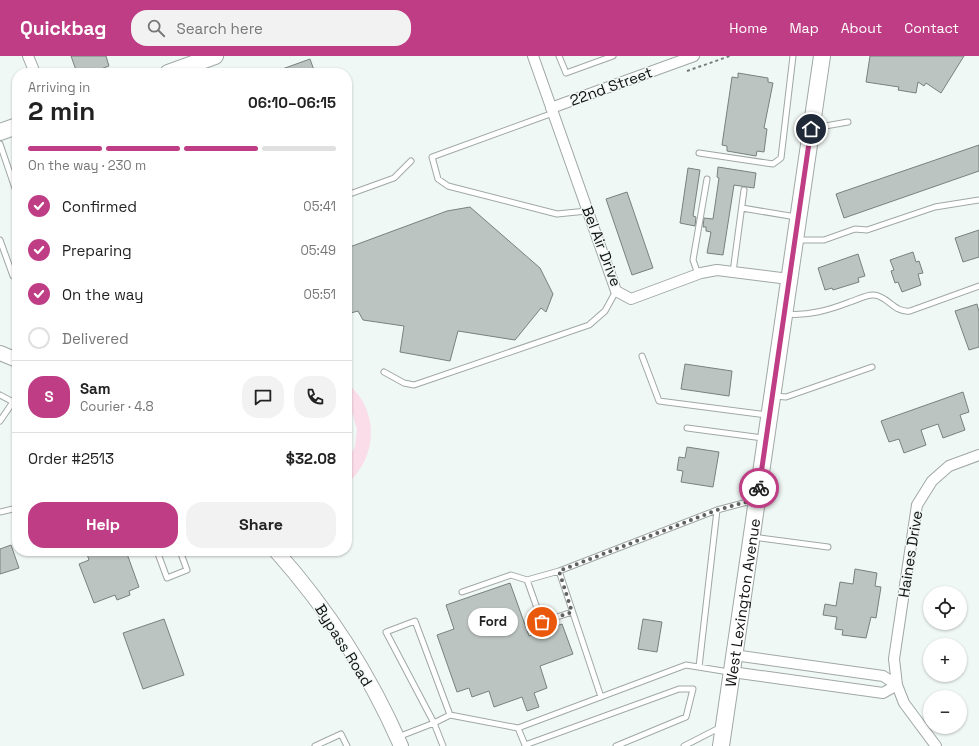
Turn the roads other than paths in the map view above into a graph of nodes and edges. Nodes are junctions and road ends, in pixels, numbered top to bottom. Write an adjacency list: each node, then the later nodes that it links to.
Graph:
1 (28, 56): 10 (street)
2 (216, 56): 9 (main road)
3 (533, 56): 12 (street, Bel Air Drive)
4 (559, 56): 5 (lane)
5 (612, 56)
6 (694, 56): 12 (street, 22nd Street)
7 (793, 56): 18 (lane)
8 (822, 56): 15 (main road, West Lexington Avenue)
9 (183, 62): 11 (main road)
10 (32, 68)
11 (175, 68)
12 (552, 110): 26 (street, Bel Air Drive); 26 (lane)
13 (848, 122): 15 (lane)
14 (12, 128): 16 (main road)
15 (811, 129): 27 (main road, West Lexington Avenue)
16 (0, 132)
17 (0, 144): 20 (lane)
18 (699, 153)
19 (411, 161): 23 (lane)
20 (12, 179)
21 (707, 179): 32 (lane)
22 (744, 190): 25 (lane)
23 (352, 193)
24 (979, 200): 29 (lane)
25 (742, 208): 27 (lane); 30 (lane)
26 (587, 210): 35 (street, Bel Air Drive)
27 (798, 217): 29 (main road, West Lexington Avenue)
28 (0, 240): 31 (lane)
29 (795, 240): 33 (main road, West Lexington Avenue)
30 (733, 272): 32 (street, Bel Air Drive); 33 (street, Bel Air Drive)
31 (12, 273)
32 (698, 274): 35 (street, Bel Air Drive)
33 (789, 279): 36 (main road, West Lexington Avenue)
34 (979, 286): 36 (lane)
35 (616, 291): 41 (lane)
36 (784, 314): 43 (main road, West Lexington Avenue)
37 (0, 353): 39 (main road)
38 (642, 356): 46 (lane)
39 (12, 358)
40 (872, 367): 43 (lane)
41 (384, 372)
42 (0, 395): 44 (lane)
43 (772, 396): 46 (main road, West Lexington Avenue)
44 (12, 401)
45 (12, 407): 47 (lane)
46 (769, 415): 49 (main road, West Lexington Avenue)
47 (0, 421)
48 (687, 428): 49 (lane)
49 (766, 439): 51 (main road, West Lexington Avenue)
50 (979, 455): 67 (street, Haines Drive)
51 (757, 499): 53 (lane); 55 (main road, West Lexington Avenue)
52 (12, 509): 54 (lane)
53 (717, 510): 60 (lane); 65 (lane)
54 (0, 512)
55 (751, 536): 56 (lane); 64 (main road, West Lexington Avenue)
56 (828, 547)
57 (159, 556): 58 (lane)
58 (182, 556)
59 (280, 556): 73 (main road, Bypass Road)
60 (559, 571): 61 (lane); 63 (lane)
61 (527, 580): 62 (lane); 63 (lane)
62 (462, 592)
63 (572, 612): 68 (lane)
64 (734, 655): 66 (main road, West Lexington Avenue); 67 (street)
65 (699, 667): 66 (lane); 68 (lane)
66 (732, 672): 67 (street); 71 (main road, West Lexington Avenue)
67 (897, 686): 81 (street, Haines Drive)
68 (601, 697): 72 (lane)
69 (450, 715): 70 (lane); 70 (lane); 72 (lane)
70 (434, 723): 73 (lane); 77 (lane)
71 (724, 726): 74 (lane); 80 (main road, West Lexington Avenue)
72 (518, 728): 78 (lane)
73 (399, 742)
74 (691, 744): 79 (lane)
75 (315, 746): 76 (lane)
76 (347, 746)
77 (443, 746)
78 (616, 746)
79 (684, 746)
80 (721, 746)
81 (936, 746)

